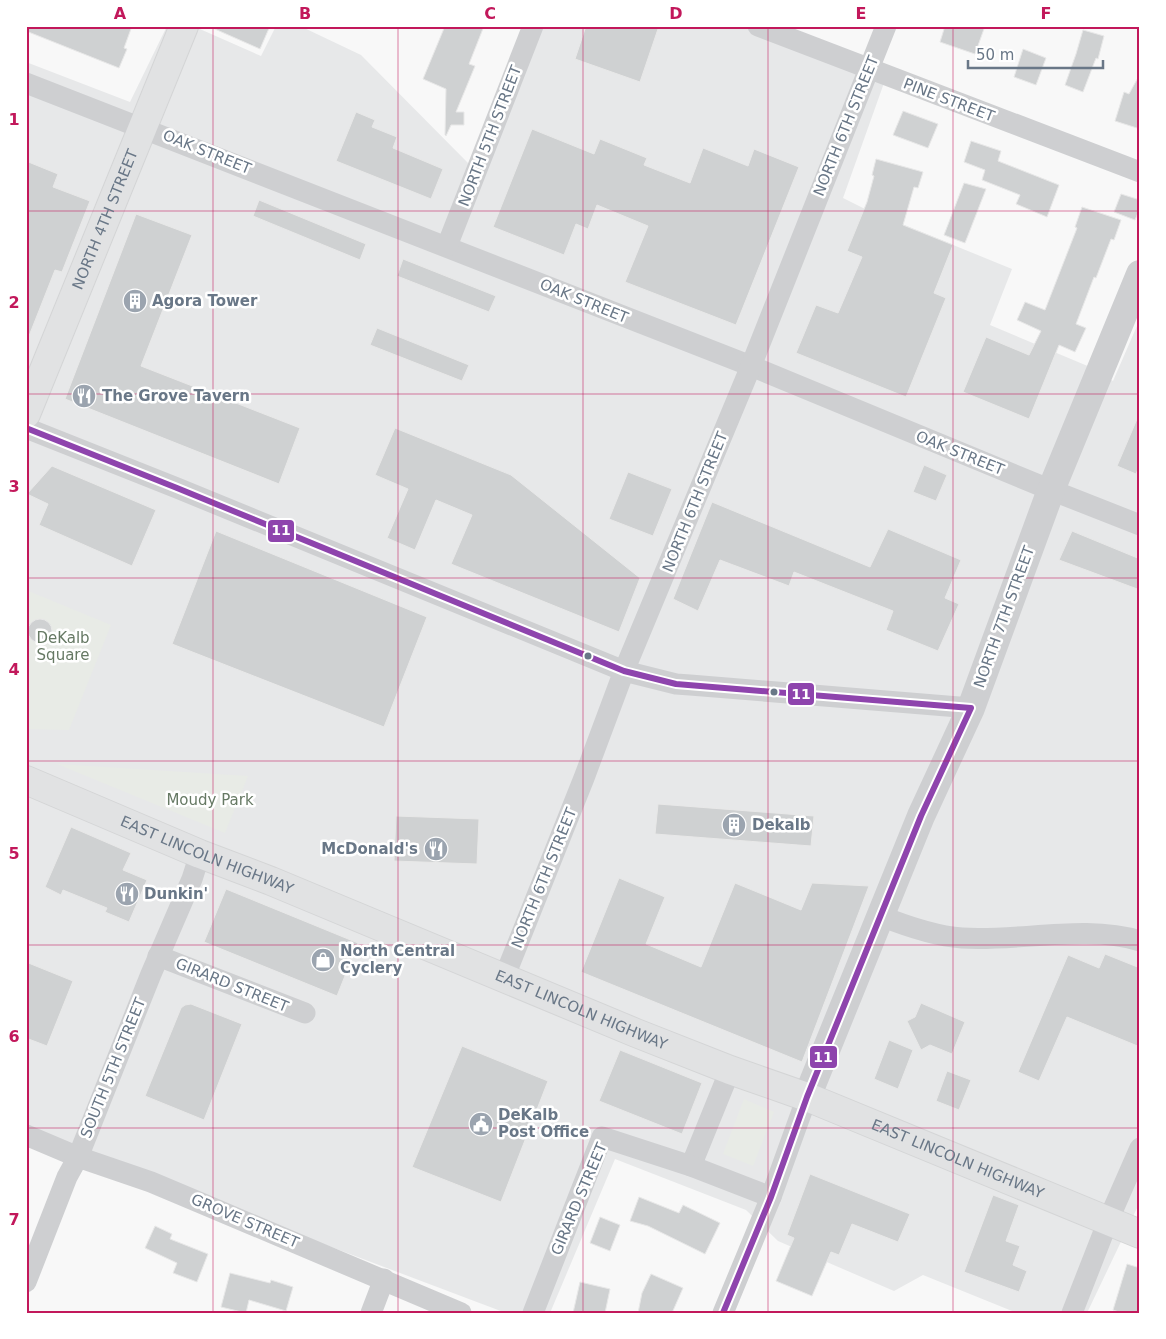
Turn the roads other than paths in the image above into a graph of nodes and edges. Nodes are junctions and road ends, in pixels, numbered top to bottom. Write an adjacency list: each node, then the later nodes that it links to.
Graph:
1 (184, 26): 7 (main road, NORTH 4TH STREET)
2 (533, 26): 9 (street, NORTH 5TH STREET)
3 (758, 26): 5 (street, PINE STREET)
4 (886, 26): 5 (street, NORTH 6TH STREET)
5 (868, 69): 8 (street, PINE STREET); 11 (street, NORTH 6TH STREET)
6 (26, 82): 7 (street, OAK STREET)
7 (143, 127): 9 (street, OAK STREET); 12 (main road, NORTH 4TH STREET)
8 (1140, 172)
9 (447, 246): 11 (street, OAK STREET)
10 (1140, 274): 14 (street, NORTH 7TH STREET)
11 (751, 366): 14 (street, OAK STREET); 16 (street, NORTH 6TH STREET)
12 (26, 414)
13 (26, 428): 16 (street)
14 (1050, 490): 15 (street, OAK STREET); 17 (street, NORTH 7TH STREET)
15 (1140, 525)
16 (624, 671): 17 (street); 23 (street, NORTH 6TH STREET)
17 (971, 708): 20 (street, NORTH 7TH STREET)
18 (26, 780): 19 (main road, EAST LINCOLN HIGHWAY)
19 (200, 854): 22 (street, SOUTH 5TH STREET); 23 (main road, EAST LINCOLN HIGHWAY)
20 (881, 916): 21 (street); 26 (street, NORTH 7TH STREET)
21 (1140, 941)
22 (158, 956): 24 (street, GIRARD STREET); 29 (street, SOUTH 5TH STREET)
23 (504, 978): 25 (main road, EAST LINCOLN HIGHWAY)
24 (305, 1014)
25 (730, 1070): 26 (main road, EAST LINCOLN HIGHWAY); 30 (street)
26 (807, 1097): 31 (street); 32 (main road, EAST LINCOLN HIGHWAY)
27 (26, 1135): 29 (street, GROVE STREET)
28 (1140, 1148): 32 (street)
29 (78, 1157): 34 (street, GROVE STREET); 35 (street, SOUTH 5TH STREET)
30 (691, 1166): 31 (street, GIRARD STREET); 38 (street, GIRARD STREET)
31 (771, 1197): 39 (street)
32 (1108, 1221): 33 (main road, EAST LINCOLN HIGHWAY); 40 (street)
33 (1140, 1234)
34 (384, 1280): 36 (street); 37 (street, GROVE STREET)
35 (26, 1282)
36 (371, 1313)
37 (461, 1313)
38 (533, 1313)
39 (723, 1313)
40 (1072, 1313)

